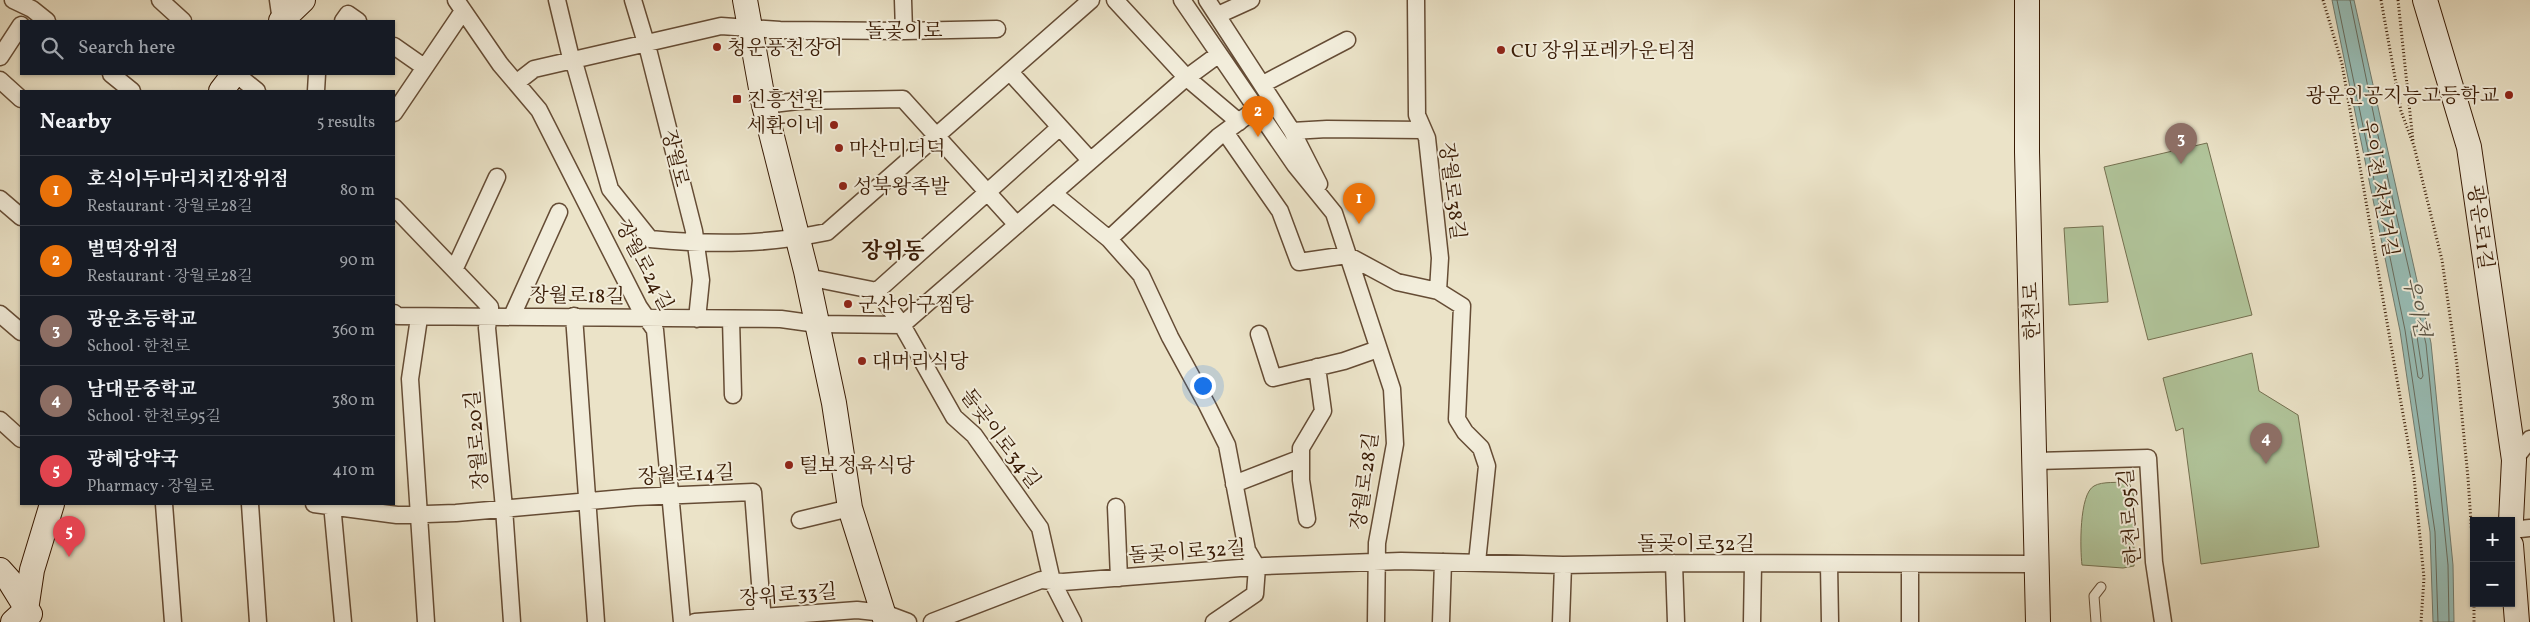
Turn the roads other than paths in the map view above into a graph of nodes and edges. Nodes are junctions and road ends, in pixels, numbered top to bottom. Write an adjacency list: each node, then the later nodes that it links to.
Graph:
1 (13, 0): 18 (street)
2 (160, 0): 21 (street)
3 (278, 0): 22 (street)
4 (303, 0): 23 (main road)
5 (557, 0): 35 (street)
6 (633, 0): 31 (street, 장월로)
7 (744, 0): 27 (main road)
8 (903, 0): 29 (street)
9 (1092, 0): 37 (street)
10 (1115, 0): 42 (street)
11 (1182, 0): 33 (street, 장월로28길)
12 (1207, 0): 19 (street)
13 (1251, 0): 19 (street)
14 (1416, 0): 56 (street, 장월로38길)
15 (2027, 0): 101 (main road, 한천로)
16 (2425, 0): 100 (main road, 광운로1길)
17 (459, 5): 36 (street); 44 (street, 장월로24길)
18 (31, 10): 20 (street)
19 (1218, 16): 45 (street)
20 (45, 20)
21 (183, 20)
22 (281, 20)
23 (282, 20)
24 (344, 20): 25 (street)
25 (357, 20)
26 (20, 27): 34 (street)
27 (751, 28): 29 (street, 돌곶이로); 31 (street, 돌곶이로); 51 (main road)
28 (997, 29): 29 (street, 돌곶이로)
29 (904, 31)
30 (1347, 40): 45 (street)
31 (646, 44): 35 (street, 돌곶이로); 74 (street, 장월로)
32 (395, 47): 36 (street)
33 (1219, 54): 42 (street); 52 (street, 장월로28길)
34 (0, 57)
35 (573, 61): 44 (street, 돌곶이로); 62 (street)
36 (424, 67): 53 (street)
37 (1010, 72): 55 (street); 59 (street)
38 (112, 75): 46 (street)
39 (234, 75): 47 (main road)
40 (236, 75): 48 (street)
41 (317, 75): 49 (street)
42 (1187, 78): 54 (street); 60 (street)
43 (0, 80): 50 (street)
44 (516, 83): 65 (street, 장월로24길)
45 (1263, 84): 58 (street)
46 (131, 90)
47 (222, 90)
48 (256, 90)
49 (316, 90)
50 (20, 98)
51 (764, 105): 59 (street); 72 (main road)
52 (1256, 109): 54 (street); 69 (street, 장월로28길)
53 (395, 111)
54 (1239, 122): 57 (street)
55 (1060, 127): 60 (street); 64 (street)
56 (1422, 130): 58 (street); 79 (street, 장월로38길)
57 (1225, 132): 73 (street); 75 (street)
58 (1292, 132): 69 (street)
59 (936, 137): 64 (street); 72 (street)
60 (1090, 160): 63 (street)
61 (497, 177): 76 (street)
62 (610, 189): 65 (street); 74 (street)
63 (1053, 193): 71 (street); 73 (street)
64 (988, 194): 71 (street); 78 (street)
65 (585, 198): 86 (street, 장월로24길)
66 (0, 199): 70 (street)
67 (395, 208): 76 (street)
68 (559, 212): 83 (street, 장월로18길)
69 (1334, 213): 75 (street, 장월로28길)
70 (20, 217)
71 (1017, 225): 90 (street)
72 (797, 238): 74 (street); 77 (main road)
73 (1108, 239): 102 (street)
74 (695, 243): 87 (street, 장월로)
75 (1347, 255): 79 (street); 93 (street, 장월로28길)
76 (455, 268): 82 (street)
77 (807, 277): 78 (street); 89 (main road)
78 (876, 291): 90 (street, 돌곶이로34길)
79 (1438, 291): 119 (street)
80 (0, 314): 91 (street)
81 (395, 314): 85 (street, 장월로18길)
82 (490, 315): 83 (street, 장월로18길); 85 (street, 장월로18길); 110 (street, 장월로20길)
83 (512, 316): 84 (street, 장월로18길)
84 (574, 316): 86 (street, 장월로18길); 104 (street)
85 (419, 318): 112 (street)
86 (647, 318): 87 (street, 장월로18길); 103 (street, 장월로24길)
87 (697, 319): 88 (street, 장월로18길)
88 (731, 319): 89 (street, 장월로18길); 95 (street)
89 (817, 324): 90 (street); 111 (main road)
90 (902, 325): 131 (street, 돌곶이로34길)
91 (20, 331)
92 (1258, 334): 94 (street)
93 (1378, 349): 94 (street); 121 (street, 장월로28길)
94 (1317, 367): 99 (street)
95 (733, 395)
96 (0, 420): 97 (street)
97 (20, 438)
98 (2530, 439): 100 (street)
99 (1301, 458): 102 (street); 114 (street)
100 (2522, 459): 113 (main road, 광운로1길)
101 (2036, 461): 126 (main road, 한천로); 158 (street, 한천로95길)
102 (1234, 484): 128 (street)
103 (669, 496): 104 (street, 장월로14길); 136 (street, 장월로14길); 143 (street, 장월로24길)
104 (586, 502): 110 (street, 장월로14길); 142 (street)
105 (52, 505): 135 (main road)
106 (164, 505): 137 (street)
107 (250, 505): 138 (street)
108 (332, 505): 112 (street, 장월로14길); 139 (street)
109 (1116, 507): 130 (street, 돌곶이로32길)
110 (504, 508): 112 (street, 장월로14길); 141 (street, 장월로20길)
111 (850, 508): 115 (street); 134 (main road)
112 (419, 514): 140 (street)
113 (2512, 517)
114 (1307, 519)
115 (800, 520)
116 (2530, 528): 117 (street)
117 (2515, 530)
118 (1443, 562): 119 (street, 돌곶이로32길); 121 (street, 돌곶이로32길); 150 (street)
119 (1477, 562): 127 (street, 돌곶이로32길)
120 (2512, 562): 159 (main road)
121 (1377, 563): 128 (street, 돌곶이로32길); 149 (street, 장월로28길)
122 (1674, 563): 123 (street, 돌곶이로32길); 127 (street, 돌곶이로32길); 152 (street)
123 (1753, 564): 124 (street, 돌곶이로32길); 153 (street)
124 (1829, 564): 125 (street, 돌곶이로32길); 154 (street)
125 (1910, 564): 126 (street, 돌곶이로32길); 155 (street)
126 (2037, 564): 156 (main road, 한천로)
127 (1563, 565): 151 (street)
128 (1257, 567): 130 (street, 돌곶이로32길); 148 (street, 돌곶이로32길)
129 (0, 570): 135 (main road)
130 (1119, 578): 131 (street, 돌곶이로32길)
131 (1052, 581): 133 (street, 돌곶이로32길); 147 (street, 돌곶이로34길)
132 (2101, 587): 157 (lane)
133 (967, 616): 146 (street, 돌곶이로32길)
134 (885, 617): 136 (street, 장위로33길); 145 (street)
135 (25, 618)
136 (763, 620): 144 (street, 장위로33길)
137 (173, 622)
138 (258, 622)
139 (343, 622)
140 (426, 622)
141 (512, 622)
142 (596, 622)
143 (682, 622)
144 (695, 622)
145 (908, 622)
146 (932, 622)
147 (1073, 622)
148 (1214, 622)
149 (1376, 622)
150 (1442, 622)
151 (1561, 622)
152 (1676, 622)
153 (1752, 622)
154 (1830, 622)
155 (1910, 622)
156 (2038, 622)
157 (2096, 622)
158 (2163, 622)
159 (2517, 622)

